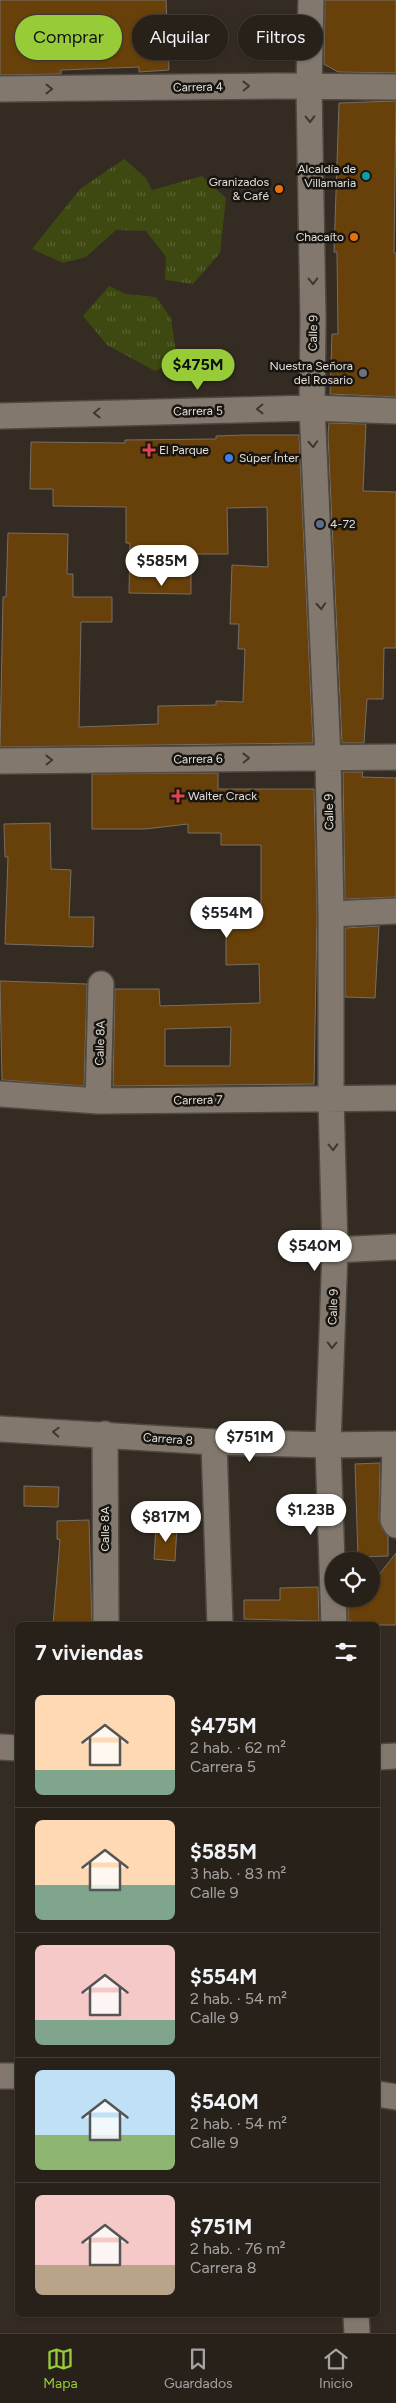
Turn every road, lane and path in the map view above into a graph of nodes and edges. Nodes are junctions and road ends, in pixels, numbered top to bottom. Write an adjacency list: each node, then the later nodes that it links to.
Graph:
1 (311, 0): 2 (street, Calle 9)
2 (309, 86): 3 (street, Carrera 4); 4 (street, Carrera 4, one-way to 2); 5 (street, Calle 9, one-way to 5)
3 (396, 87)
4 (0, 89)
5 (312, 408): 6 (street, Carrera 5); 7 (street, Carrera 5, one-way to 7); 8 (street, Calle 9, one-way to 8)
6 (396, 411)
7 (0, 416)
8 (328, 757): 9 (street, Carrera 6); 10 (street, Carrera 6, one-way to 8); 12 (street, Calle 9)
9 (396, 757)
10 (0, 761)
11 (396, 910): 12 (street)
12 (331, 914): 15 (street, Calle 9)
13 (101, 984): 17 (street, Calle 8A)
14 (0, 1094): 17 (street, Carrera 7)
15 (331, 1098): 16 (street, Carrera 7); 17 (street, Carrera 7); 19 (street, Calle 9, one-way to 19)
16 (396, 1098)
17 (98, 1101)
18 (396, 1247): 19 (street)
19 (335, 1250): 24 (street, Calle 9, one-way to 24)
20 (0, 1429): 21 (street, Carrera 8, one-way to 20)
21 (105, 1434): 22 (street, Carrera 8); 26 (street, Calle 8A)
22 (214, 1442): 24 (street, Carrera 8); 27 (street)
23 (396, 1444): 24 (street, Carrera 8); 25 (street)
24 (328, 1445): 28 (street, Calle 9)
25 (396, 1525)
26 (106, 1622)
27 (220, 1622)
28 (334, 1622)
29 (0, 1747): 30 (street)
30 (15, 1748)
31 (396, 1756): 32 (street)
32 (380, 1757)
33 (0, 2076): 34 (street)
34 (15, 2076)
35 (380, 2094): 36 (street)
36 (396, 2096)
37 (356, 2317): 38 (street)
38 (356, 2333)

